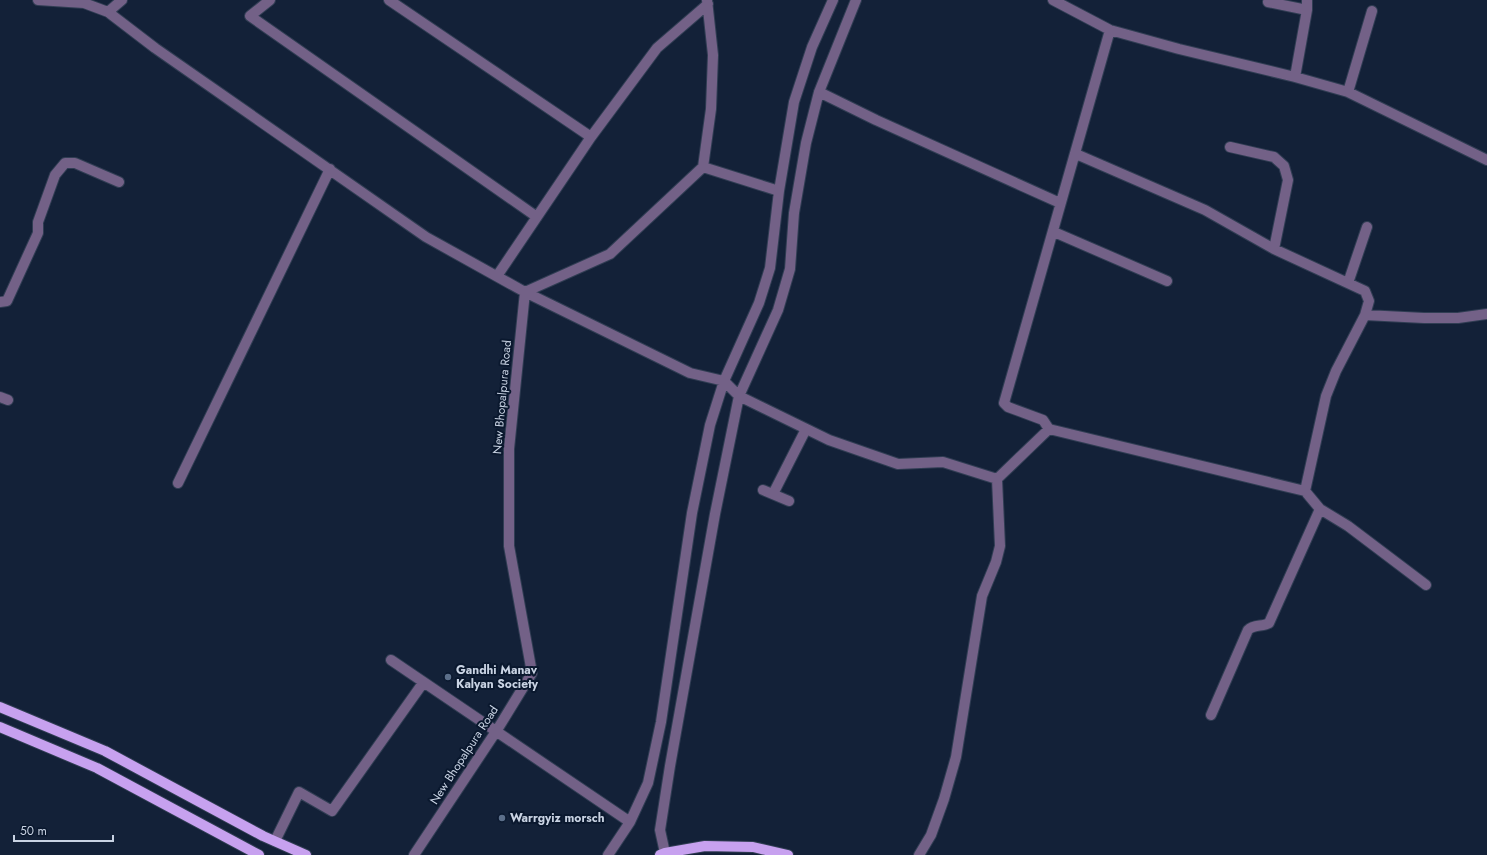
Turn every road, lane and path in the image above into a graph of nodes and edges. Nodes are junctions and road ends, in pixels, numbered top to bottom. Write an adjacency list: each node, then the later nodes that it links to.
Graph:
1 (38, 0): 13 (street)
2 (122, 0): 13 (street)
3 (270, 0): 27 (street)
4 (388, 0): 18 (street)
5 (833, 0): 25 (street)
6 (856, 0): 16 (street)
7 (1053, 0): 14 (street)
8 (1307, 0): 11 (street)
9 (707, 2): 18 (street); 22 (street)
10 (1268, 2): 11 (street)
11 (1307, 10): 15 (street)
12 (1372, 11): 17 (street)
13 (108, 12): 23 (street)
14 (1110, 30): 15 (street); 20 (street)
15 (1295, 77): 17 (street)
16 (819, 92): 26 (street); 39 (street)
17 (1348, 92): 21 (street)
18 (592, 137): 27 (street)
19 (1230, 147): 30 (street)
20 (1076, 154): 26 (street); 30 (street)
21 (1487, 160)
22 (703, 167): 25 (street); 34 (street)
23 (330, 170): 31 (street); 43 (street)
24 (119, 182): 35 (street)
25 (779, 191): 38 (street)
26 (1060, 203): 29 (street)
27 (537, 217): 31 (street)
28 (1367, 227): 33 (street)
29 (1054, 232): 32 (street); 41 (street)
30 (1274, 249): 33 (street)
31 (497, 276): 34 (street)
32 (1167, 281)
33 (1348, 283): 37 (street)
34 (525, 292): 38 (street); 55 (street, New Bhopalpura Road)
35 (0, 302)
36 (1487, 314): 37 (street)
37 (1365, 315): 45 (street)
38 (724, 381): 39 (street); 56 (street)
39 (739, 396): 40 (street); 58 (street)
40 (806, 429): 42 (street); 46 (street)
41 (1049, 429): 42 (street); 45 (street)
42 (997, 479): 64 (street)
43 (178, 483)
44 (763, 490): 46 (street)
45 (1305, 491): 48 (street)
46 (773, 494): 47 (street)
47 (789, 501)
48 (1320, 509): 49 (street); 53 (street)
49 (1426, 585)
50 (391, 660): 51 (street)
51 (423, 682): 55 (street); 57 (street)
52 (0, 707): 57 (main road)
53 (1211, 715)
54 (0, 727): 59 (main road)
55 (497, 730): 56 (street); 61 (street, New Bhopalpura Road)
56 (630, 822): 62 (street)
57 (275, 841): 60 (main road)
58 (663, 854): 63 (main road)
59 (259, 855)
60 (306, 855)
61 (414, 855)
62 (608, 855)
63 (788, 855)
64 (919, 855)

